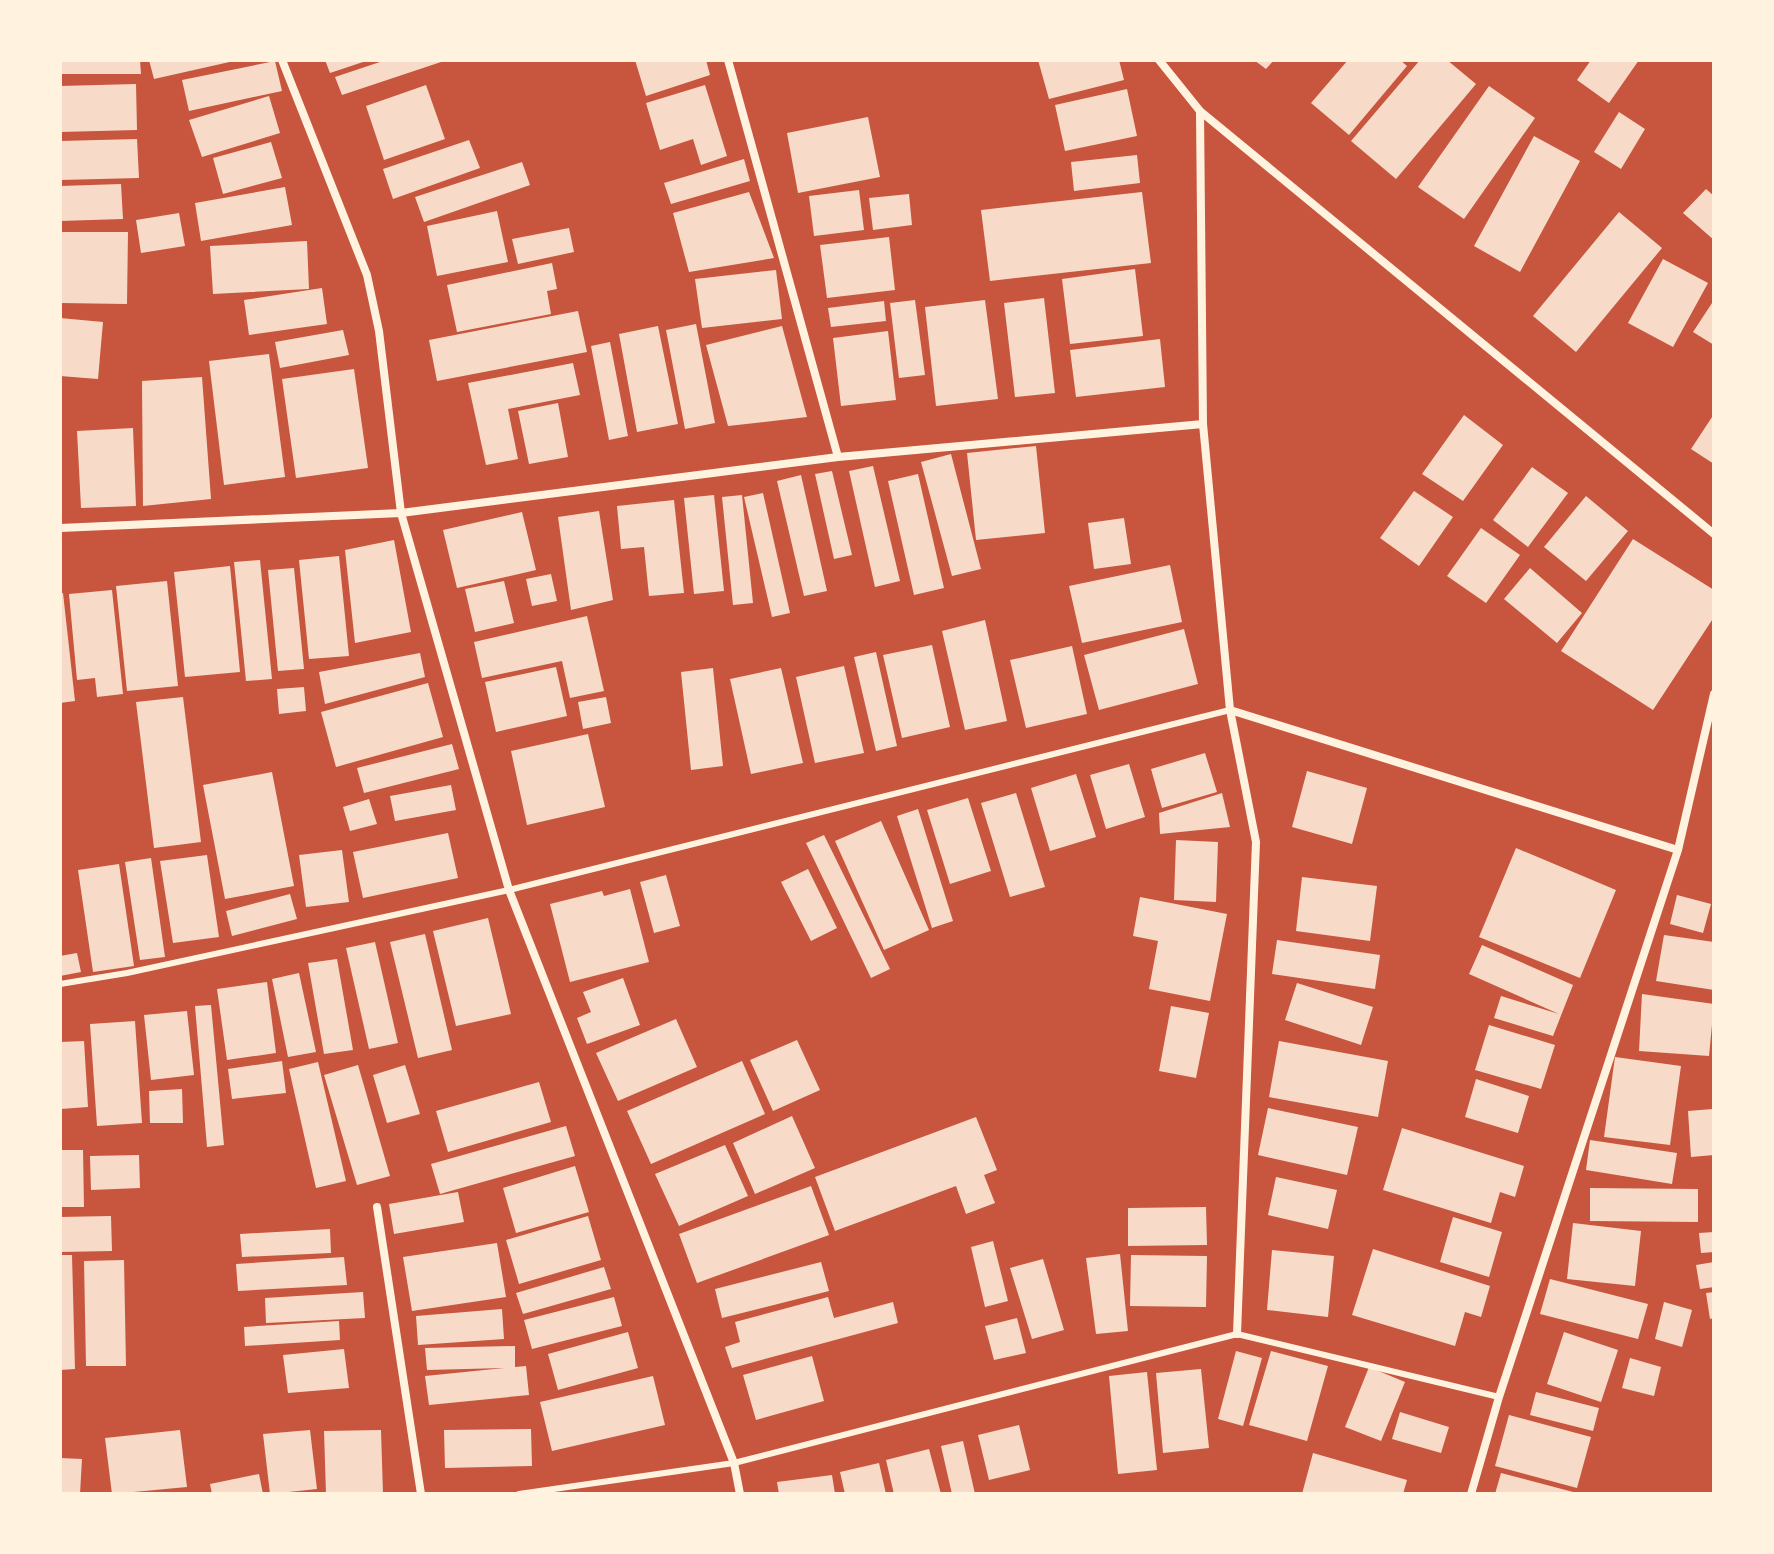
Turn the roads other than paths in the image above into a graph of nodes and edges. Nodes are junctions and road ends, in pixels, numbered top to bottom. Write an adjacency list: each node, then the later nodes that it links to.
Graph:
1 (282, 60): 7 (street)
2 (728, 60): 6 (street)
3 (1159, 60): 4 (street)
4 (1200, 111): 5 (street); 9 (street)
5 (1203, 424): 6 (street); 11 (street)
6 (838, 457): 7 (street)
7 (401, 513): 8 (street); 13 (street)
8 (60, 528)
9 (1714, 534)
10 (1714, 694): 12 (street)
11 (1230, 710): 12 (street); 13 (lane); 16 (street)
12 (1678, 850): 17 (street)
13 (509, 890): 14 (lane); 18 (street)
14 (60, 984)
15 (377, 1207): 19 (street)
16 (1237, 1334): 17 (lane); 18 (lane)
17 (1499, 1397): 22 (street)
18 (734, 1463): 20 (lane); 21 (street)
19 (421, 1494)
20 (519, 1494)
21 (740, 1494)
22 (1471, 1494)

